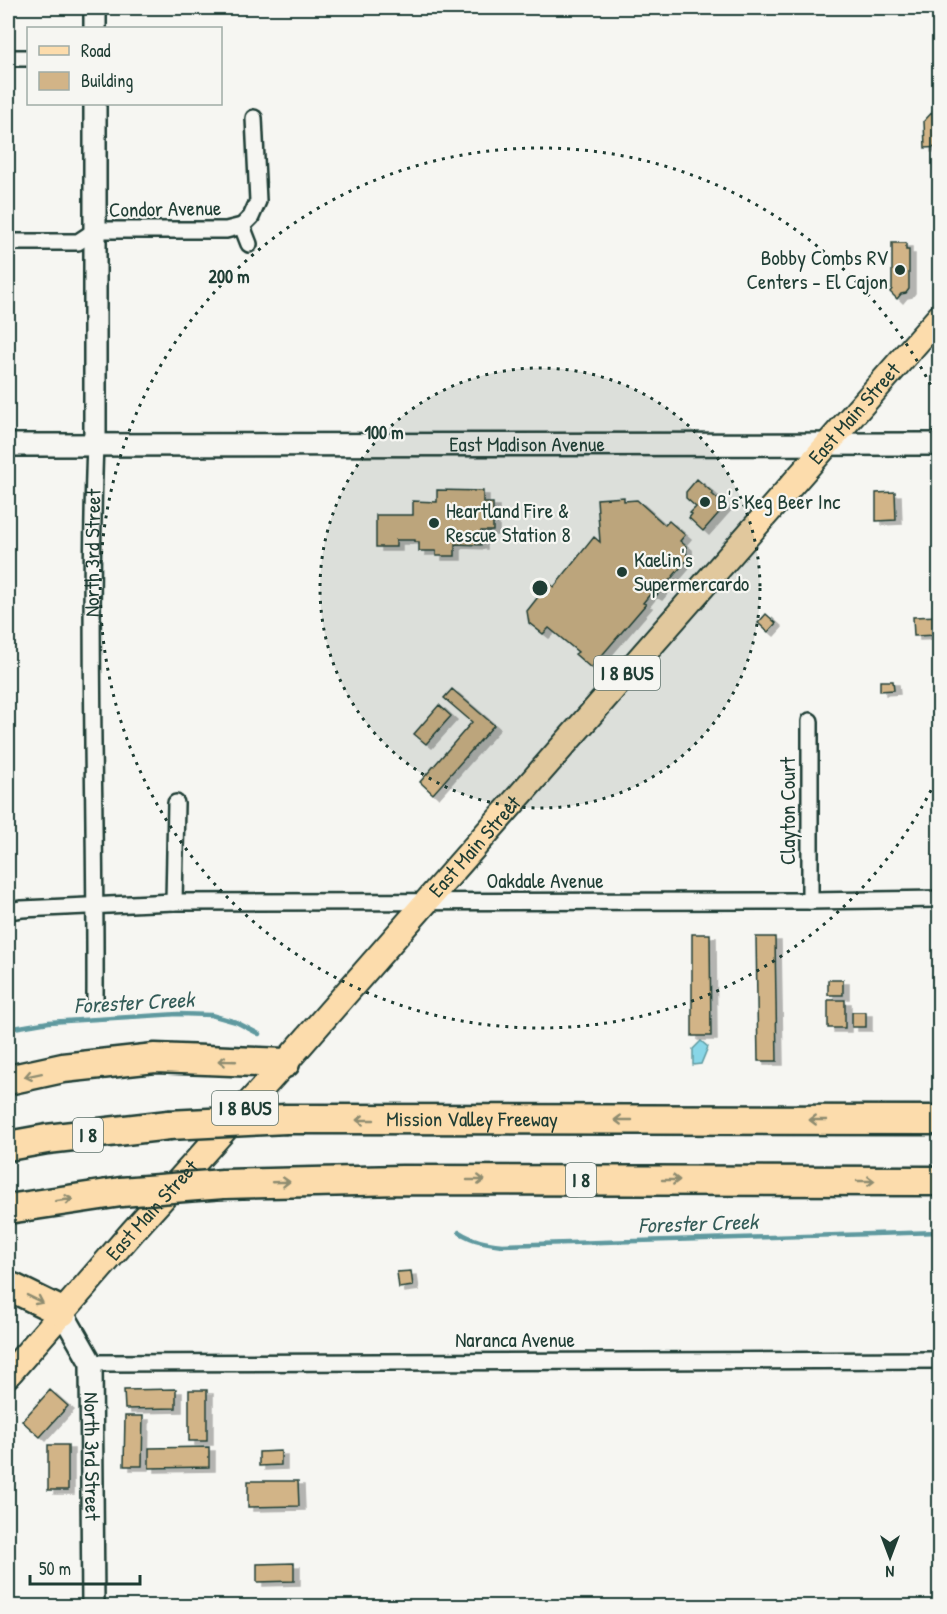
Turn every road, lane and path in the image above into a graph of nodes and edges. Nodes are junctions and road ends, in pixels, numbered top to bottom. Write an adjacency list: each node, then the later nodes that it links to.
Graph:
1 (96, 8): 2 (street)
2 (96, 27)
3 (8, 58): 4 (street)
4 (27, 58)
5 (96, 105): 8 (street, North 3rd Street)
6 (254, 118): 7 (street)
7 (246, 222): 8 (street, Condor Avenue); 10 (street)
8 (96, 230): 9 (street, Condor Avenue); 12 (street, North 3rd Street)
9 (8, 242)
10 (249, 244)
11 (939, 316): 13 (main road, East Main Street / I 8 BUS)
12 (95, 444): 13 (street, East Madison Avenue); 15 (street, East Madison Avenue); 22 (street, North 3rd Street)
13 (828, 444): 14 (street, East Madison Avenue); 21 (main road, East Main Street / I 8 BUS)
14 (939, 444)
15 (8, 445)
16 (810, 721): 19 (street, Clayton Court)
17 (176, 803): 20 (street)
18 (939, 898): 19 (street, Oakdale Avenue)
19 (810, 901): 21 (street, Oakdale Avenue)
20 (174, 902): 21 (street, Oakdale Avenue); 22 (street, Oakdale Avenue)
21 (426, 902): 25 (main road, East Main Street / I 8 BUS)
22 (96, 907): 23 (street, Oakdale Avenue); 24 (street, North 3rd Street)
23 (8, 911)
24 (95, 1001)
25 (285, 1063): 26 (highway, one-way to 26); 32 (main road, East Main Street / I 8 BUS)
26 (8, 1080)
27 (939, 1120): 28 (highway, Mission Valley Freeway / I 8, one-way to 28, bridge)
28 (8, 1146)
29 (939, 1181): 30 (highway, I 8, one-way to 29, bridge)
30 (8, 1209)
31 (8, 1288): 32 (highway, one-way to 32)
32 (62, 1312): 34 (street, North 3rd Street); 35 (main road, East Main Street / I 8 BUS)
33 (939, 1360): 34 (street, Naranca Avenue)
34 (91, 1363): 36 (street, North 3rd Street)
35 (8, 1375)
36 (93, 1606)

